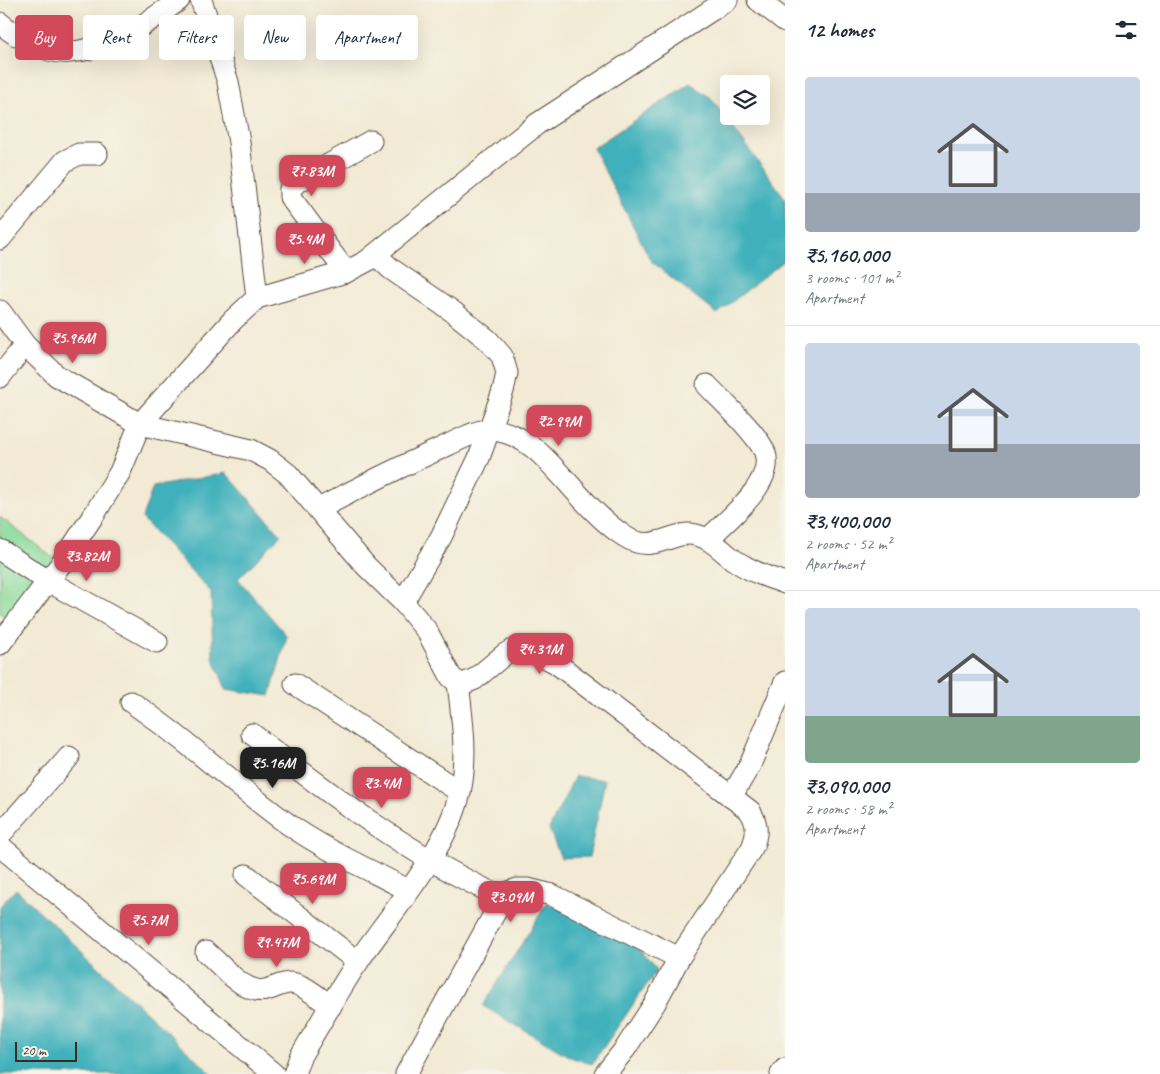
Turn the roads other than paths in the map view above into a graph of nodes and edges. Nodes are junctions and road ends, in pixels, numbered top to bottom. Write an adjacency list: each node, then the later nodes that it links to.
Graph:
1 (179, 0): 6 (street)
2 (201, 0): 12 (street)
3 (727, 0): 10 (street)
4 (758, 0): 5 (street)
5 (785, 21)
6 (2, 28)
7 (371, 141): 11 (street)
8 (97, 154): 9 (street)
9 (0, 239)
10 (376, 254): 11 (street); 18 (street)
11 (346, 272): 12 (street)
12 (257, 298): 17 (street)
13 (0, 311): 14 (street)
14 (25, 345): 15 (street); 17 (street)
15 (0, 377)
16 (707, 385): 20 (street)
17 (140, 424): 19 (street); 22 (street)
18 (489, 430): 19 (street); 20 (street); 24 (street)
19 (319, 509): 24 (street)
20 (708, 539): 23 (street)
21 (0, 550): 22 (street)
22 (48, 581): 25 (street); 26 (street)
23 (785, 583)
24 (403, 602): 28 (street)
25 (157, 642)
26 (0, 644)
27 (785, 682): 34 (street)
28 (458, 683): 33 (street); 34 (street)
29 (295, 684): 33 (street)
30 (131, 702): 39 (street)
31 (252, 734): 37 (street)
32 (69, 756): 35 (street)
33 (460, 792): 37 (street)
34 (731, 797): 42 (street)
35 (0, 835)
36 (0, 846): 46 (street)
37 (430, 861): 39 (street); 40 (street)
38 (246, 875): 43 (street)
39 (408, 890): 43 (street)
40 (504, 898): 42 (street); 48 (street)
41 (206, 952): 44 (street)
42 (679, 958): 49 (street)
43 (358, 962): 44 (street)
44 (331, 1006): 47 (street)
45 (785, 1069): 50 (street)
46 (274, 1074)
47 (294, 1074)
48 (406, 1074)
49 (605, 1074)
50 (781, 1074)

